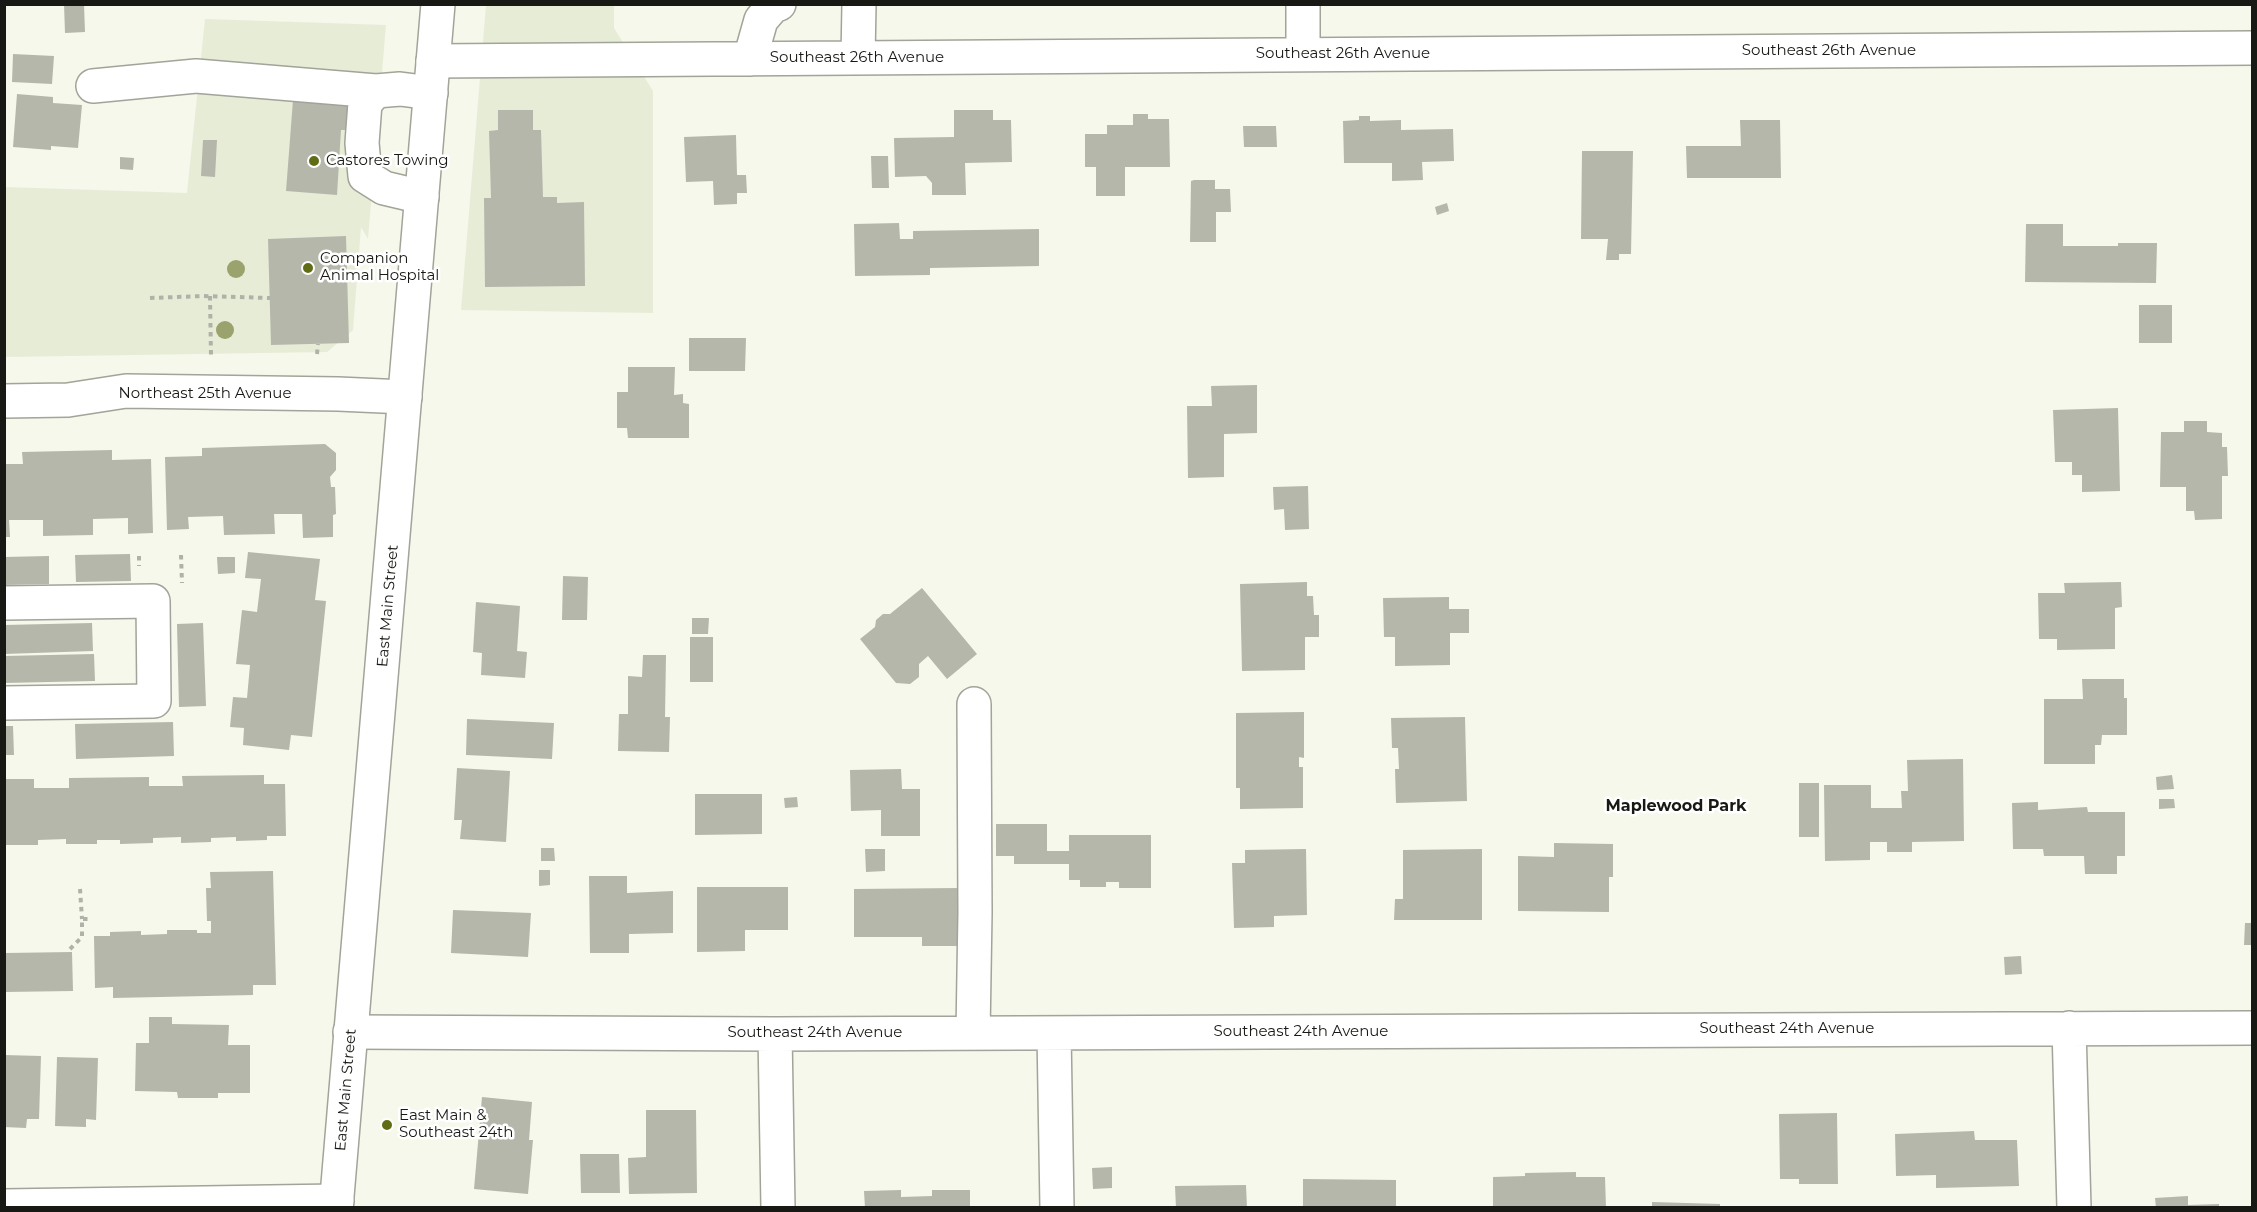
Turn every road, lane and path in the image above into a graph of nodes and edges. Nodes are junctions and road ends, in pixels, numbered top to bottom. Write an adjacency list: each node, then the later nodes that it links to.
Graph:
1 (438, 4): 9 (street, East Main Street)
2 (779, 4): 8 (street)
3 (859, 4): 7 (street)
4 (1303, 4): 6 (street)
5 (2253, 48): 6 (street, Southeast 26th Avenue)
6 (1303, 55): 7 (street, Southeast 26th Avenue)
7 (858, 58): 8 (street, Southeast 26th Avenue)
8 (750, 59): 9 (street, Southeast 26th Avenue)
9 (433, 61): 12 (street, East Main Street)
10 (93, 86): 11 (street)
11 (376, 90): 12 (street); 13 (street)
12 (431, 93): 13 (street, East Main Street)
13 (422, 197): 20 (street, East Main Street)
14 (210, 296): 15 (path); 16 (path); 19 (path)
15 (150, 298)
16 (270, 298)
17 (318, 344): 18 (path)
18 (317, 354)
19 (211, 356)
20 (405, 397): 21 (street, Northeast 25th Avenue); 33 (street, East Main Street)
21 (4, 401)
22 (182, 555): 23 (path)
23 (182, 584)
24 (4, 603): 25 (street)
25 (4, 703)
26 (974, 704): 34 (street)
27 (80, 889): 28 (path)
28 (82, 919): 29 (path); 30 (path)
29 (88, 919)
30 (70, 949)
31 (2069, 1028): 32 (street, Southeast 24th Avenue); 35 (street, Southeast 24th Avenue); 41 (street)
32 (2253, 1028)
33 (350, 1032): 36 (street, Southeast 24th Avenue); 37 (street, East Main Street)
34 (973, 1033): 35 (street, Southeast 24th Avenue); 36 (street, Southeast 24th Avenue)
35 (1054, 1033): 40 (street)
36 (775, 1034): 39 (street)
37 (337, 1204): 38 (street)
38 (4, 1206)
39 (778, 1208)
40 (1057, 1208)
41 (2073, 1208)

